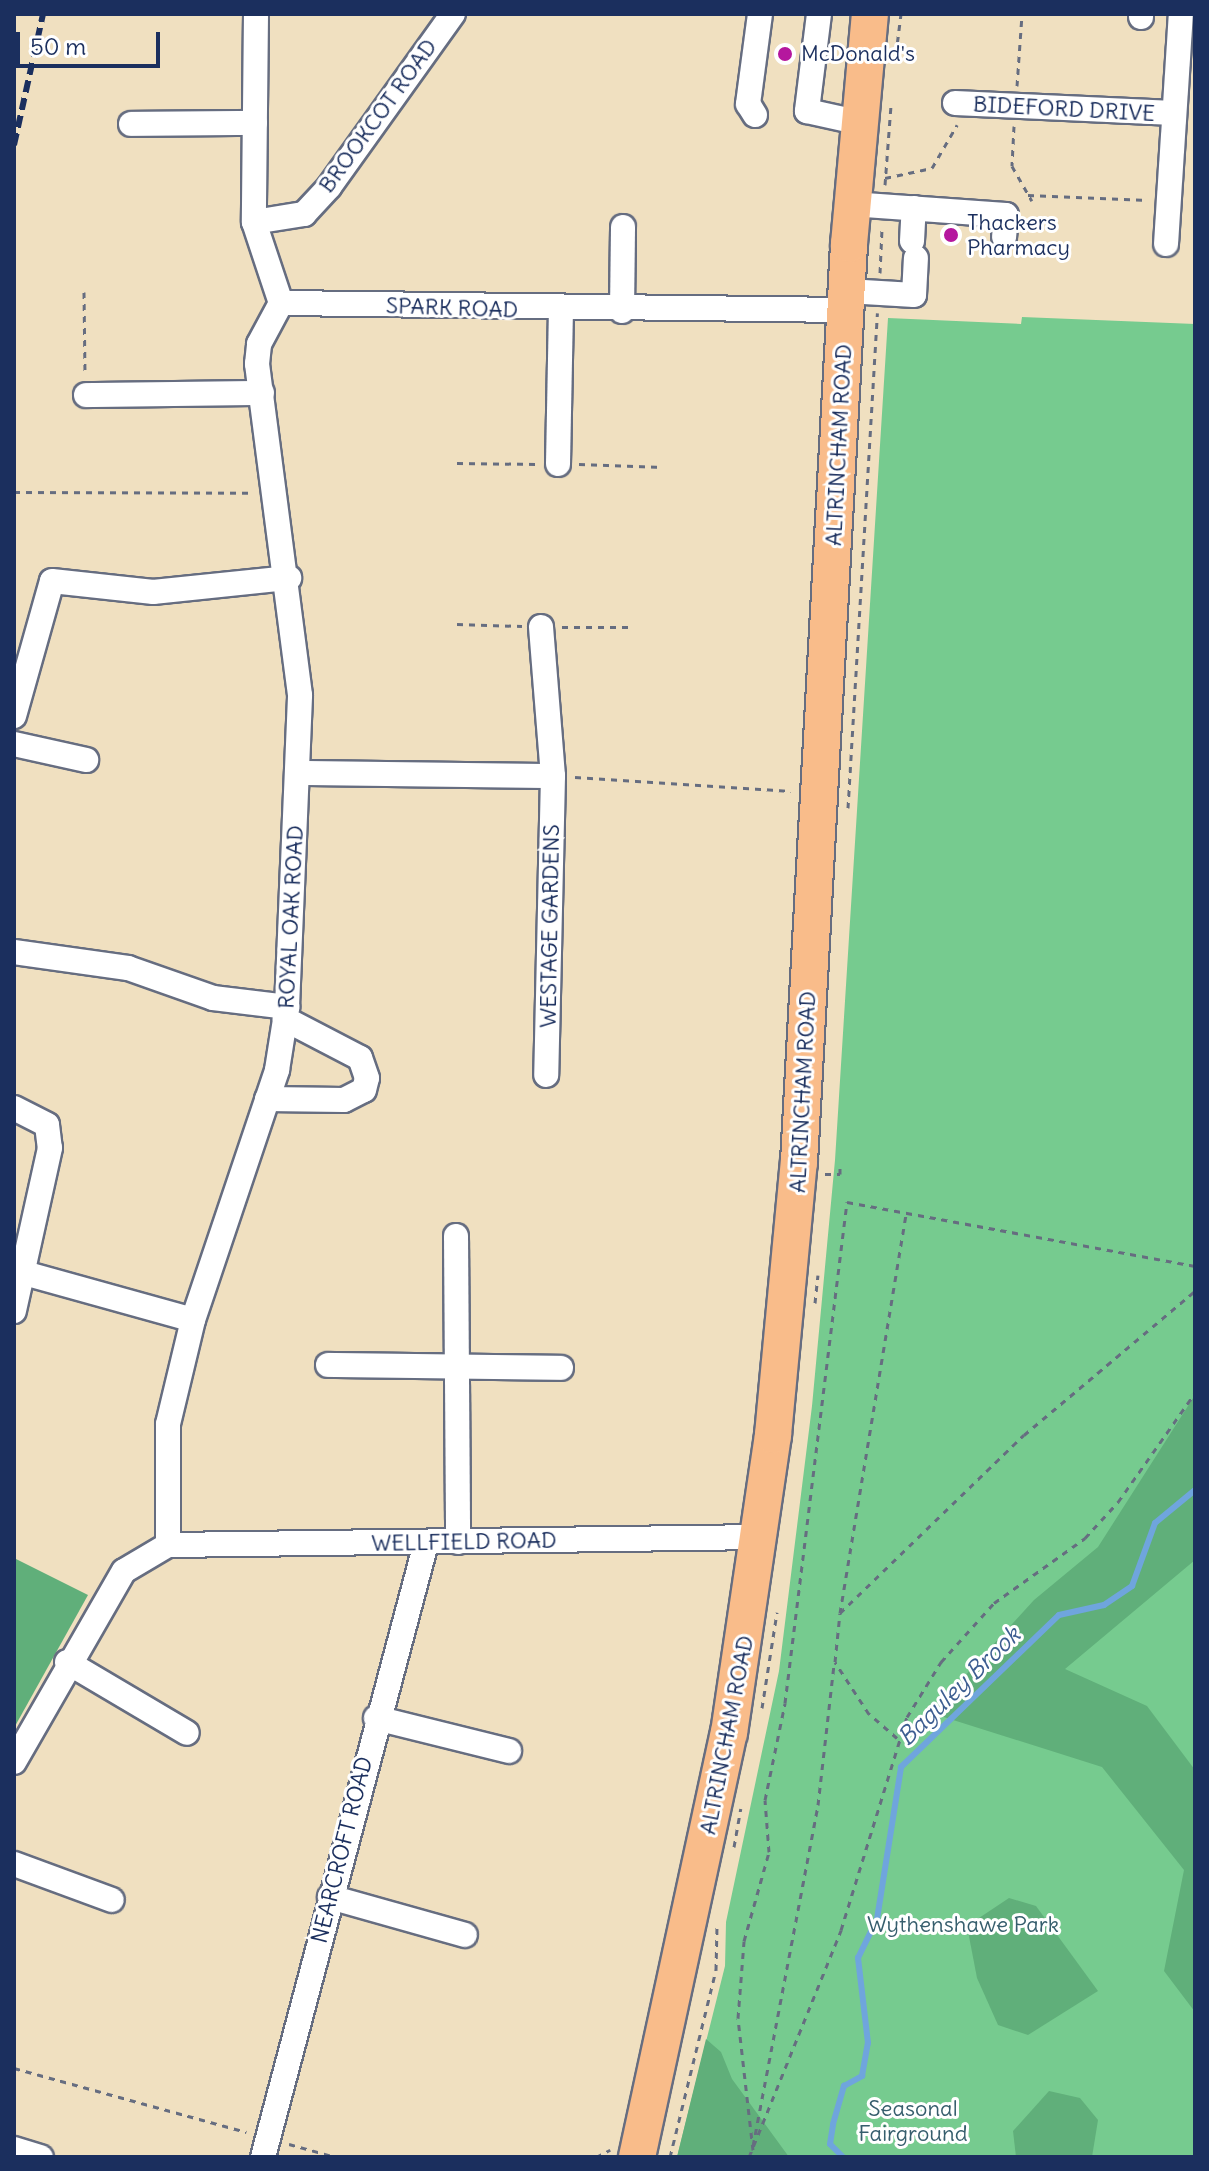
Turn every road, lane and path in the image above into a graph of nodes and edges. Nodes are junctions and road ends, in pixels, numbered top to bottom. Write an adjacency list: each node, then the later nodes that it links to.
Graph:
1 (256, 14): 13 (street)
2 (453, 14): 21 (street, BROOKCOT ROAD)
3 (760, 14): 11 (street)
4 (819, 14): 12 (street)
5 (870, 14): 12 (highway, ALTRINCHAM ROAD)
6 (1022, 14): 9 (path)
7 (1181, 14): 10 (street, BIDEFORD DRIVE)
8 (962, 104): 9 (street, BIDEFORD DRIVE); 15 (path)
9 (1015, 107): 10 (street, BIDEFORD DRIVE); 16 (path)
10 (1174, 113): 18 (street, BIDEFORD DRIVE)
11 (755, 115)
12 (857, 122): 19 (highway, ALTRINCHAM ROAD)
13 (255, 123): 14 (street); 21 (street)
14 (131, 124)
15 (885, 178)
16 (1028, 195): 17 (path); 18 (path)
17 (1032, 201)
18 (1168, 201): 24 (street, BIDEFORD DRIVE)
19 (851, 204): 20 (street); 26 (highway, ALTRINCHAM ROAD)
20 (914, 208): 23 (street); 26 (street, SPARK ROAD)
21 (254, 222): 27 (street)
22 (623, 227): 29 (street)
23 (1004, 237)
24 (1166, 244)
25 (84, 292): 31 (path)
26 (846, 300): 29 (street, SPARK ROAD); 43 (highway, ALTRINCHAM ROAD)
27 (281, 303): 28 (street, SPARK ROAD); 30 (street, ROYAL OAK ROAD)
28 (561, 311): 29 (street, SPARK ROAD); 32 (street)
29 (622, 311)
30 (262, 393): 31 (street); 34 (street, ROYAL OAK ROAD)
31 (86, 395)
32 (558, 464)
33 (14, 492): 34 (path)
34 (275, 494): 35 (street, ROYAL OAK ROAD)
35 (289, 578): 36 (street); 41 (street, ROYAL OAK ROAD)
36 (25, 625): 38 (street)
37 (541, 627): 42 (street, WESTAGE GARDENS)
38 (14, 716)
39 (14, 744): 40 (street)
40 (86, 760)
41 (299, 773): 42 (street); 45 (street, ROYAL OAK ROAD)
42 (553, 776): 43 (path); 46 (street, WESTAGE GARDENS)
43 (819, 792): 62 (highway, ALTRINCHAM ROAD)
44 (14, 952): 45 (street)
45 (286, 1013): 47 (street, ROYAL OAK ROAD); 47 (street)
46 (546, 1075)
47 (267, 1099): 57 (street, ROYAL OAK ROAD)
48 (14, 1108): 54 (street)
49 (840, 1166): 50 (path)
50 (825, 1174)
51 (906, 1213): 53 (path); 66 (path); 82 (path)
52 (456, 1236): 59 (street)
53 (1195, 1266)
54 (24, 1273): 56 (street); 57 (street)
55 (1195, 1291): 66 (path)
56 (14, 1311)
57 (193, 1320): 65 (street, ROYAL OAK ROAD)
58 (328, 1365): 59 (street)
59 (456, 1367): 60 (street); 63 (street)
60 (561, 1368)
61 (1195, 1393): 71 (path)
62 (760, 1537): 63 (street, WELLFIELD ROAD); 83 (highway, ALTRINCHAM ROAD)
63 (458, 1542): 64 (street, WELLFIELD ROAD)
64 (426, 1543): 65 (street, WELLFIELD ROAD); 69 (street, NEARCROFT ROAD)
65 (168, 1545): 67 (street)
66 (840, 1613): 68 (path)
67 (67, 1662): 70 (street); 73 (street)
68 (835, 1662): 71 (path); 82 (path)
69 (376, 1718): 72 (street); 75 (street, NEARCROFT ROAD)
70 (187, 1733)
71 (899, 1739): 82 (path)
72 (509, 1751)
73 (14, 1762)
74 (14, 1864): 76 (street)
75 (330, 1897): 77 (street); 80 (street, NEARCROFT ROAD)
76 (112, 1900)
77 (465, 1935)
78 (14, 2068): 80 (path)
79 (289, 2144): 85 (path)
80 (259, 2146)
81 (14, 2149): 84 (street)
82 (753, 2150): 87 (path)
83 (624, 2153): 86 (path)
84 (41, 2157)
85 (336, 2157)
86 (596, 2157)
87 (749, 2157)

